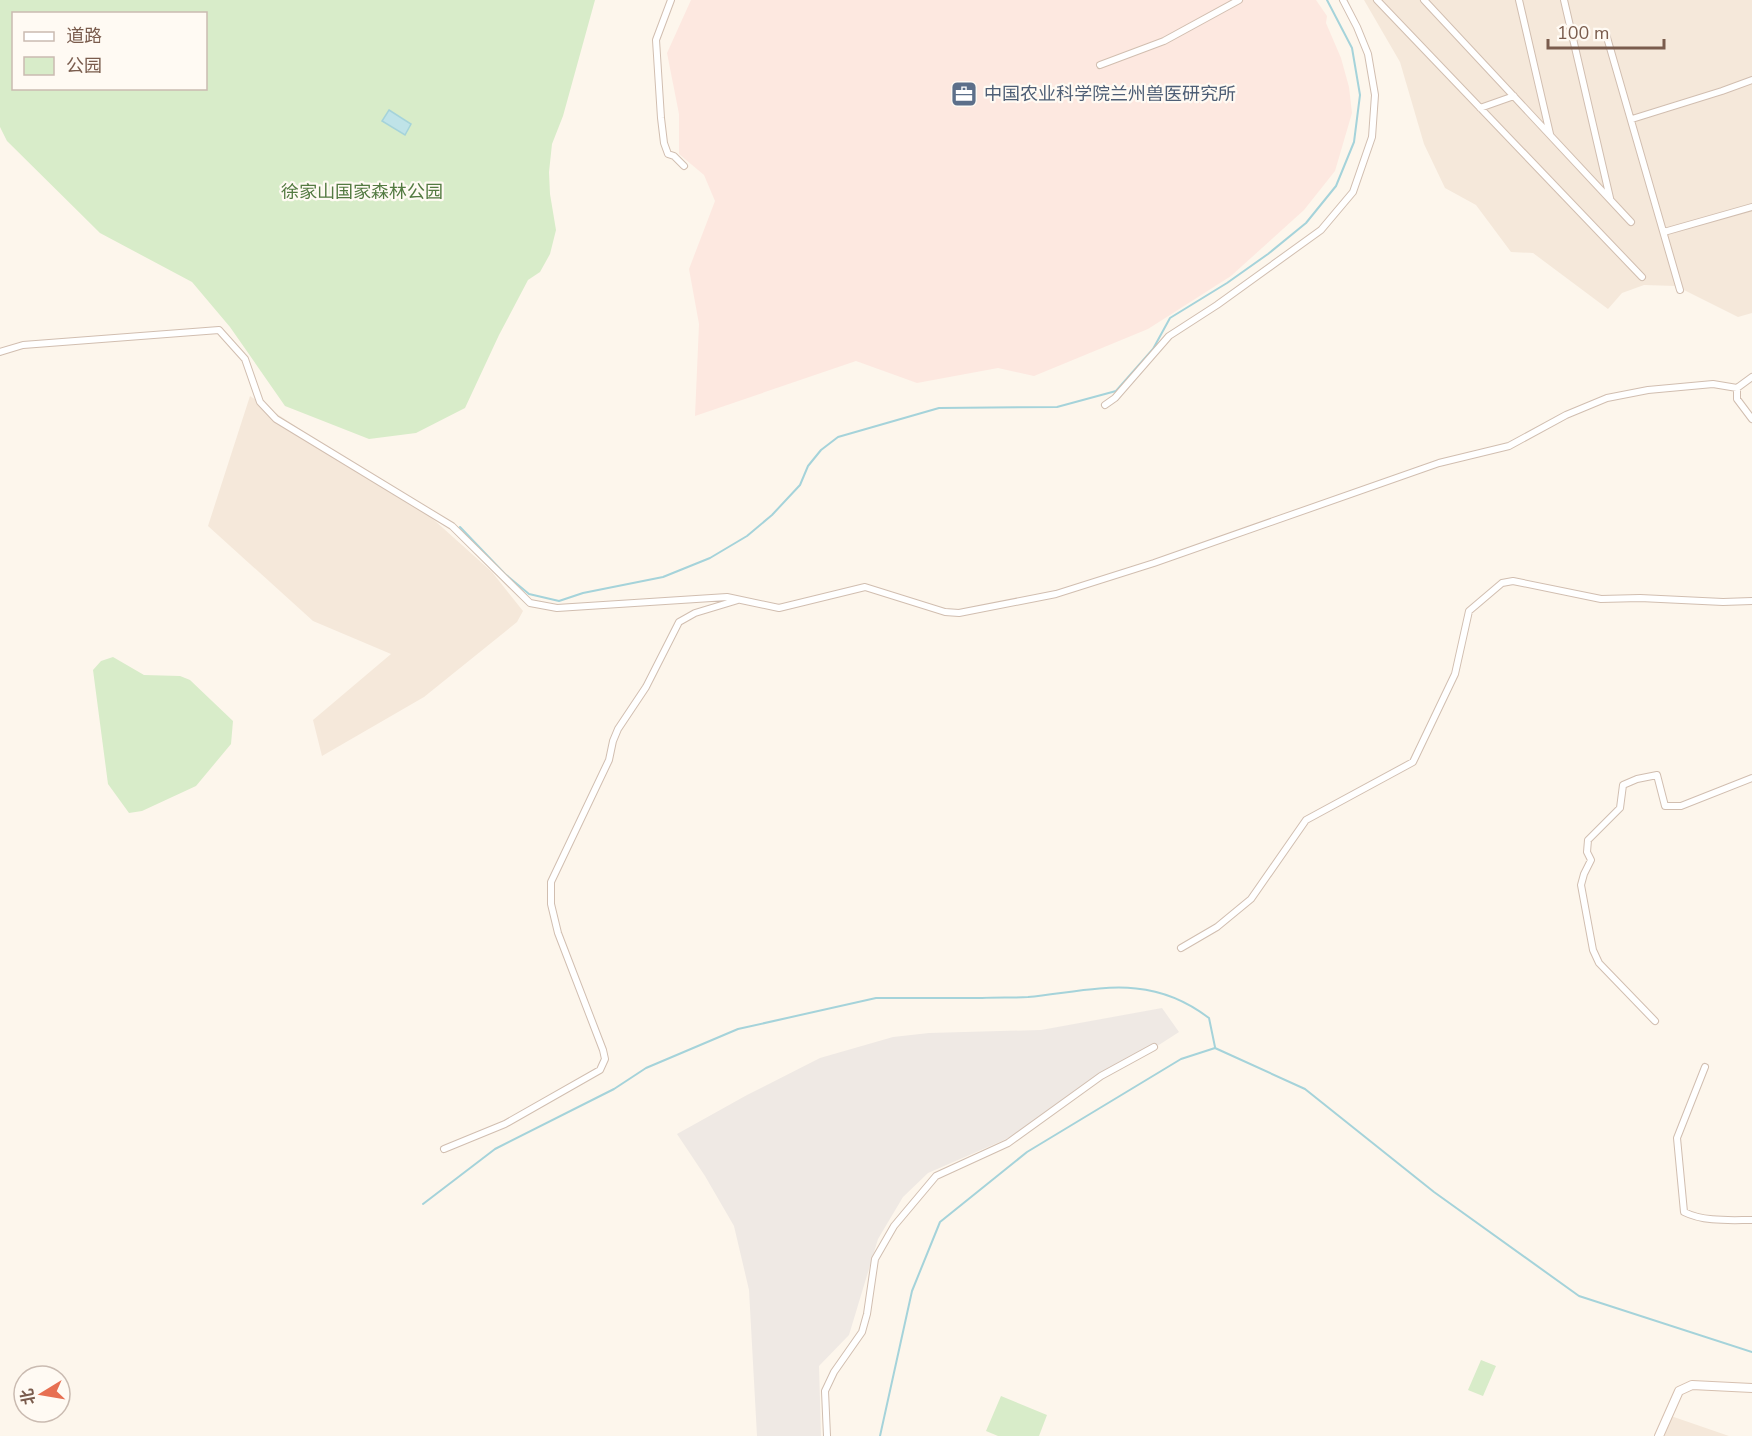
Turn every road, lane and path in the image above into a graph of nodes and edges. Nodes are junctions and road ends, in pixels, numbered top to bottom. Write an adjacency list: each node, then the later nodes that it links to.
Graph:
1 (671, 0): 15 (street)
2 (1239, 0): 9 (street)
3 (1343, 0): 25 (street)
4 (1377, 0): 12 (street)
5 (1424, 0): 11 (street)
6 (1519, 0): 14 (street)
7 (1564, 0): 16 (street)
8 (1606, 34): 13 (street)
9 (1100, 64)
10 (1752, 80): 13 (street)
11 (1514, 96): 12 (street); 14 (street)
12 (1480, 108): 20 (street)
13 (1632, 118): 19 (street)
14 (1550, 135): 16 (street)
15 (684, 166)
16 (1611, 200): 18 (street)
17 (1752, 207): 19 (street)
18 (1631, 222)
19 (1664, 232): 21 (street)
20 (1642, 277)
21 (1680, 290)
22 (0, 352): 27 (street)
23 (1752, 377): 24 (street)
24 (1737, 388): 26 (street); 27 (street)
25 (1105, 405)
26 (1752, 418)
27 (739, 600): 34 (street)
28 (1752, 601): 30 (street)
29 (1752, 778): 31 (street)
30 (1181, 948)
31 (1655, 1021)
32 (1154, 1047): 37 (street)
33 (1705, 1067): 35 (street)
34 (444, 1149)
35 (1752, 1220)
36 (1752, 1389): 38 (street)
37 (827, 1436)
38 (1659, 1436)

